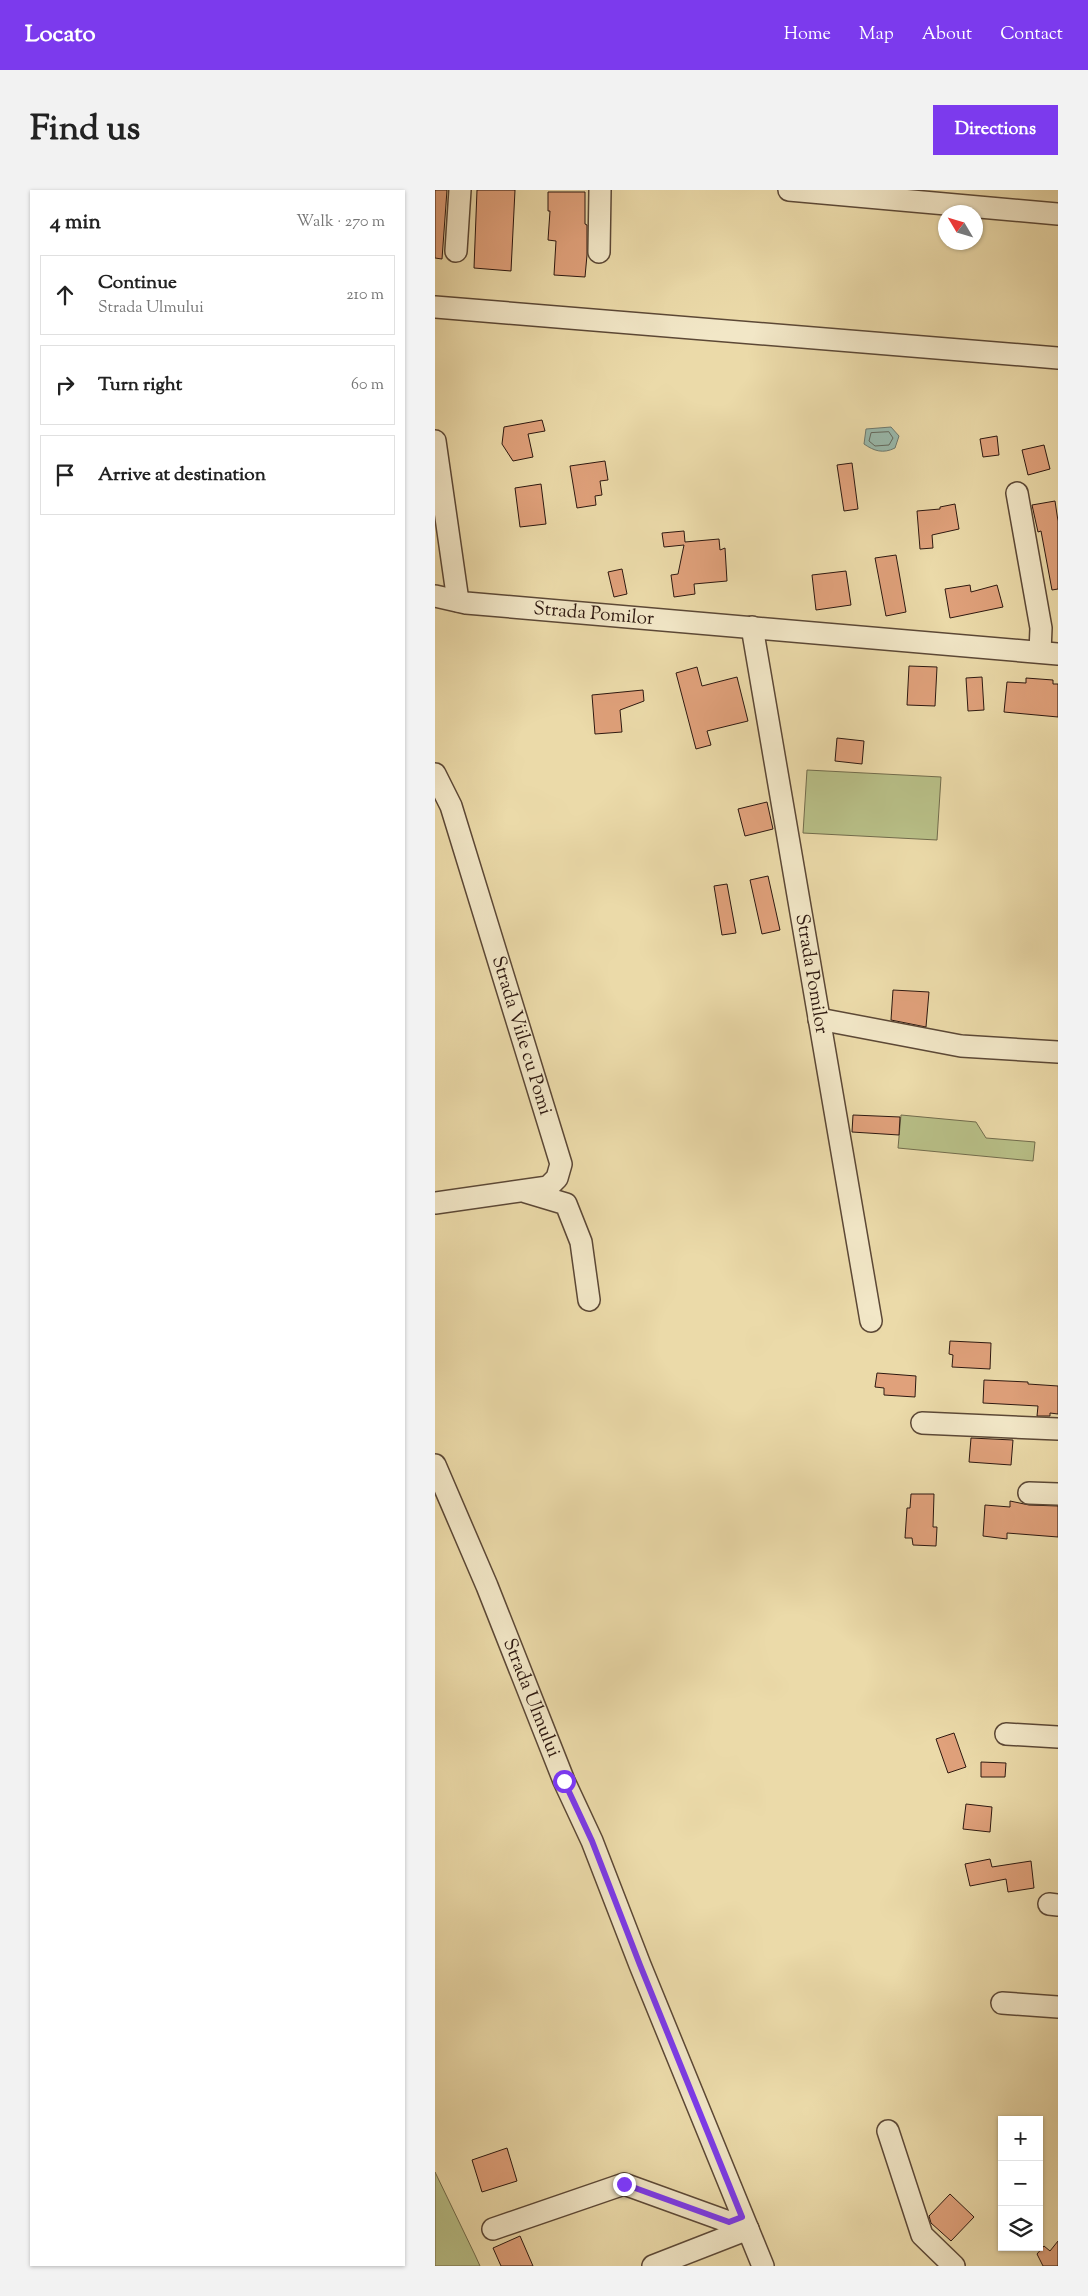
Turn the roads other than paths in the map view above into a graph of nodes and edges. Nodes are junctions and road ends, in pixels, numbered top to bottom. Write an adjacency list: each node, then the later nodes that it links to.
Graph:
1 (460, 190): 5 (street)
2 (600, 190): 6 (street)
3 (789, 190): 4 (street)
4 (1058, 214)
5 (456, 251)
6 (599, 252)
7 (435, 307): 8 (street)
8 (1058, 358)
9 (435, 441): 12 (street)
10 (1017, 492): 14 (street)
11 (435, 596): 12 (street, Strada Pomilor)
12 (457, 601): 13 (street, Strada Pomilor)
13 (752, 627): 14 (street, Strada Pomilor); 16 (street, Strada Pomilor)
14 (1049, 653)
15 (435, 774): 18 (street, Strada Viile cu Pomi)
16 (819, 1019): 17 (street); 23 (street, Strada Pomilor)
17 (1058, 1052)
18 (560, 1167): 19 (street); 21 (street, Strada Viile cu Pomi)
19 (521, 1190): 20 (street); 21 (street)
20 (435, 1203)
21 (566, 1204): 22 (street)
22 (589, 1300)
23 (871, 1321)
24 (922, 1423): 25 (street)
25 (1058, 1429)
26 (435, 1465): 34 (street, Strada Ulmului)
27 (1029, 1493): 28 (street)
28 (1058, 1494)
29 (1006, 1734): 30 (street)
30 (1058, 1738)
31 (1002, 2003): 32 (street)
32 (1058, 2007)
33 (888, 2131): 38 (street)
34 (745, 2223): 35 (street); 36 (street); 37 (street, Strada Ulmului)
35 (493, 2229)
36 (653, 2266)
37 (763, 2266)
38 (955, 2266)

